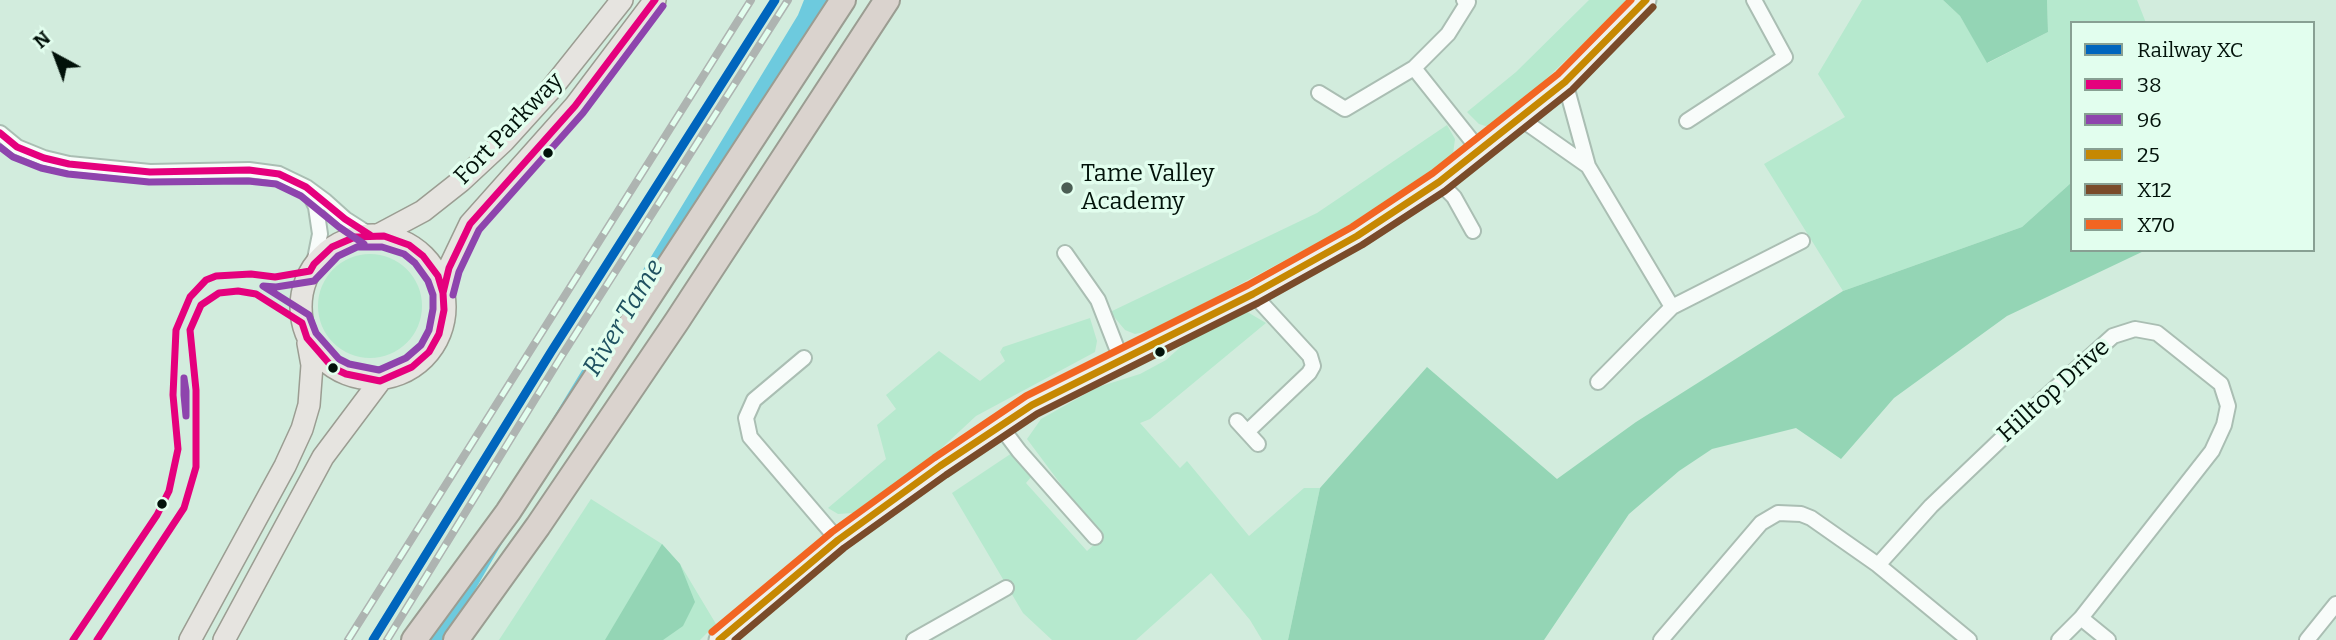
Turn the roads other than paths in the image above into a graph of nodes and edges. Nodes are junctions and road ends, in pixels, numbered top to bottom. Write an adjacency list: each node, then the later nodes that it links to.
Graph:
1 (622, 0): 21 (main road, Fort Parkway)
2 (655, 0): 25 (main road, Fort Parkway)
3 (843, 0): 43 (highway)
4 (887, 0): 44 (highway)
5 (1464, 0): 8 (street)
6 (1646, 0): 9 (street)
7 (1754, 0): 12 (street)
8 (1414, 68): 10 (street); 16 (street)
9 (1565, 82): 11 (street); 17 (street)
10 (1319, 93)
11 (1521, 120): 16 (street); 17 (street)
12 (1686, 121)
13 (0, 133): 15 (street)
14 (0, 147): 15 (street)
15 (17, 147): 19 (street)
16 (1480, 151): 18 (street)
17 (1588, 166): 27 (street)
18 (1439, 182): 20 (street); 26 (street)
19 (306, 187): 21 (street); 24 (street)
20 (1474, 231)
21 (374, 235): 24 (main road, Fort Parkway); 25 (main road)
22 (1802, 240): 27 (street)
23 (1065, 253): 30 (street)
24 (314, 264): 28 (main road)
25 (443, 293): 31 (main road, Fort Parkway)
26 (1253, 294): 30 (street); 34 (street)
27 (1672, 307): 32 (street)
28 (307, 338): 31 (main road); 41 (main road)
29 (804, 358): 36 (street)
30 (1121, 359): 33 (street)
31 (380, 381): 42 (main road)
32 (1598, 382)
33 (1001, 427): 35 (street); 36 (street)
34 (1258, 444)
35 (1095, 537)
36 (838, 540): 45 (street)
37 (1878, 565): 40 (street, Hilltop Drive); 47 (street); 48 (street)
38 (1006, 588): 46 (street)
39 (2336, 604): 51 (street)
40 (2081, 618): 49 (street, Hilltop Drive); 50 (street)
41 (190, 640)
42 (224, 640)
43 (414, 640)
44 (456, 640)
45 (719, 640)
46 (914, 640)
47 (1661, 640)
48 (1969, 640)
49 (2059, 640)
50 (2108, 640)
51 (2307, 640)

